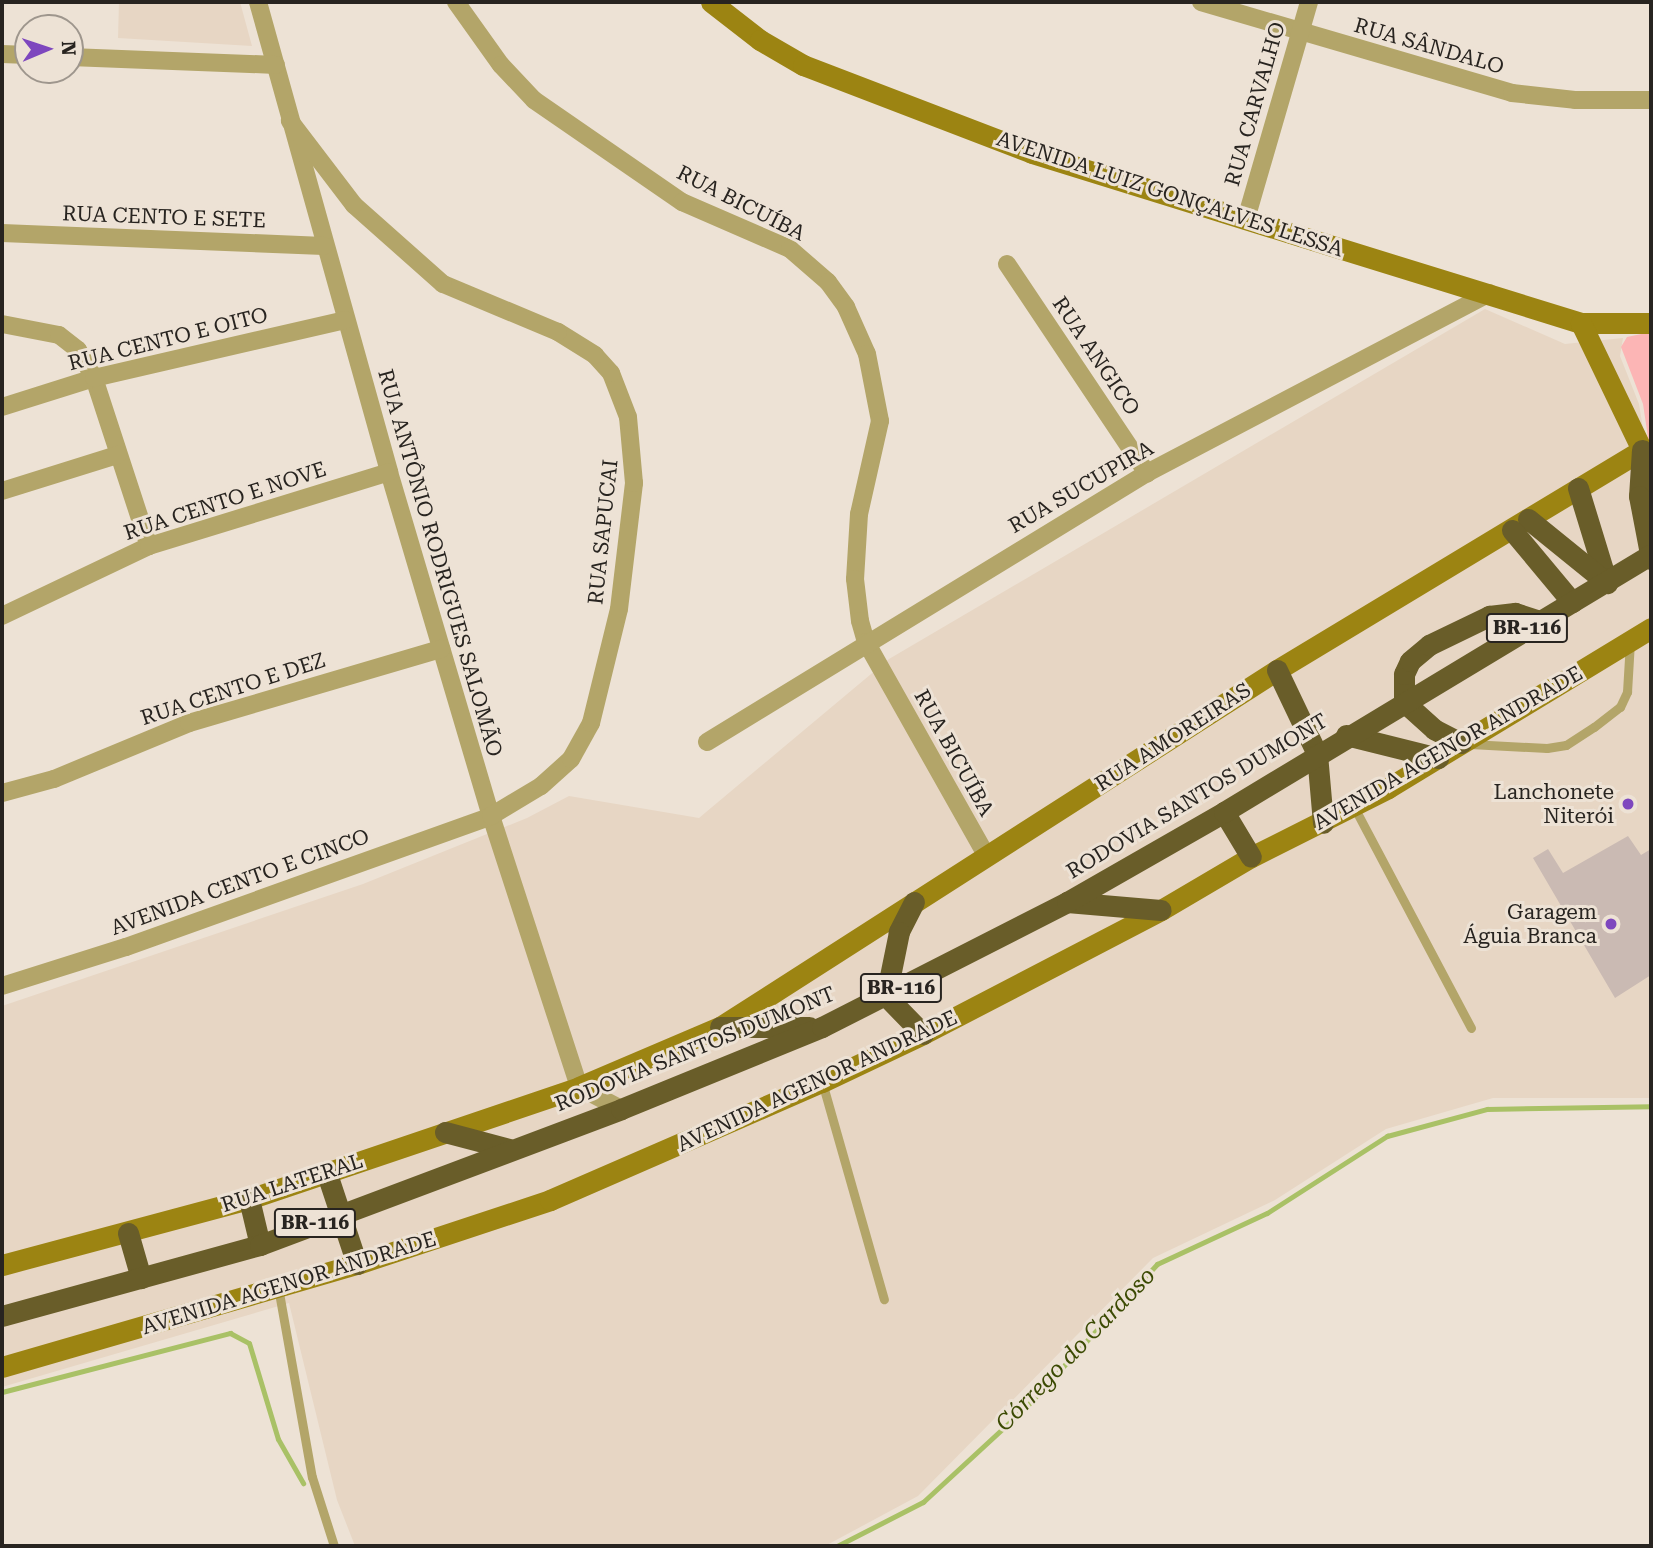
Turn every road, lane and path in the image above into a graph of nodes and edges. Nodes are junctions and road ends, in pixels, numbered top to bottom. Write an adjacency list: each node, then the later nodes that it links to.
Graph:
1 (258, 2): 8 (street, RUA ANTÔNIO RODRIGUES SALOMÃO)
2 (456, 2): 36 (street, RUA BICUÍBA)
3 (711, 2): 11 (street, AVENIDA LUIZ GONÇALVES LESSA)
4 (1201, 2): 6 (street, RUA SÂNDALO)
5 (1309, 2): 6 (street, RUA CARVALHO)
6 (1299, 32): 9 (street, RUA SÂNDALO); 11 (street, RUA CARVALHO)
7 (84, 58): 8 (street)
8 (276, 65): 10 (street, RUA ANTÔNIO RODRIGUES SALOMÃO)
9 (1651, 100)
10 (290, 121): 13 (street, RUA ANTÔNIO RODRIGUES SALOMÃO); 49 (street, RUA SAPUCAI)
11 (1246, 219): 15 (street, AVENIDA LUIZ GONÇALVES LESSA)
12 (2, 233): 13 (street, RUA CENTO E SETE)
13 (324, 246): 16 (street, RUA ANTÔNIO RODRIGUES SALOMÃO)
14 (1007, 264): 25 (street, RUA ANGICO)
15 (1490, 293): 17 (street, AVENIDA LUIZ GONÇALVES LESSA); 25 (street, RUA SUCUPIRA)
16 (345, 320): 20 (street, RUA CENTO E OITO); 24 (street, RUA ANTÔNIO RODRIGUES SALOMÃO)
17 (1581, 323): 18 (street, AVENIDA LUIZ GONÇALVES LESSA); 22 (street)
18 (1651, 323)
19 (2, 324): 20 (street)
20 (94, 378): 21 (street, RUA CENTO E OITO); 23 (street)
21 (2, 407)
22 (1643, 450): 26 (street, RUA AMOREIRAS); 30 (highway)
23 (117, 455): 27 (street); 29 (street)
24 (388, 472): 29 (street, RUA CENTO E NOVE); 38 (street, RUA ANTÔNIO RODRIGUES SALOMÃO)
25 (1147, 474): 36 (street, RUA SUCUPIRA)
26 (1578, 488): 28 (street, RUA AMOREIRAS); 31 (highway)
27 (2, 491)
28 (1520, 525): 31 (highway); 32 (highway); 39 (street, RUA AMOREIRAS)
29 (149, 546): 33 (street, RUA CENTO E NOVE)
30 (1651, 556): 31 (highway, RODOVIA SANTOS DUMONT / BR-116)
31 (1607, 583): 32 (highway, RODOVIA SANTOS DUMONT / BR-116)
32 (1572, 603): 34 (highway, RODOVIA SANTOS DUMONT / BR-116)
33 (2, 615)
34 (1539, 621): 40 (highway, RODOVIA SANTOS DUMONT / BR-116); 40 (highway)
35 (1651, 628): 37 (street, AVENIDA AGENOR ANDRADE)
36 (866, 642): 42 (street, RUA SUCUPIRA); 52 (street, RUA BICUÍBA)
37 (1630, 642): 43 (street, AVENIDA AGENOR ANDRADE); 43 (lane)
38 (442, 649): 46 (street, RUA CENTO E DEZ); 49 (street, RUA ANTÔNIO RODRIGUES SALOMÃO)
39 (1278, 670): 44 (highway); 52 (street, RUA AMOREIRAS)
40 (1404, 702): 41 (highway, RODOVIA SANTOS DUMONT / BR-116); 43 (highway)
41 (1346, 735): 44 (highway, RODOVIA SANTOS DUMONT / BR-116); 45 (highway)
42 (707, 742)
43 (1461, 743): 45 (street, AVENIDA AGENOR ANDRADE)
44 (1317, 754): 48 (highway, RODOVIA SANTOS DUMONT / BR-116); 50 (highway)
45 (1438, 758): 47 (street, AVENIDA AGENOR ANDRADE)
46 (2, 793)
47 (1354, 807): 50 (street, AVENIDA AGENOR ANDRADE); 60 (lane)
48 (1224, 812): 51 (highway); 54 (highway, RODOVIA SANTOS DUMONT / BR-116)
49 (491, 816): 56 (street, AVENIDA CENTO E CINCO); 63 (street, RUA ANTÔNIO RODRIGUES SALOMÃO)
50 (1324, 823): 51 (street, AVENIDA AGENOR ANDRADE)
51 (1251, 856): 55 (street, AVENIDA AGENOR ANDRADE)
52 (987, 857): 53 (street, RUA AMOREIRAS)
53 (914, 902): 57 (highway); 58 (street, RUA AMOREIRAS)
54 (1067, 902): 55 (highway); 57 (highway, RODOVIA SANTOS DUMONT / BR-116)
55 (1161, 910): 61 (street, AVENIDA AGENOR ANDRADE)
56 (2, 986)
57 (886, 996): 59 (highway, RODOVIA SANTOS DUMONT / BR-116); 61 (highway)
58 (720, 1027): 59 (highway); 63 (street, RUA AMOREIRAS)
59 (822, 1027): 64 (highway, RODOVIA SANTOS DUMONT / BR-116)
60 (1471, 1028)
61 (923, 1034): 62 (street, AVENIDA AGENOR ANDRADE)
62 (822, 1082): 72 (street, AVENIDA AGENOR ANDRADE); 76 (lane)
63 (579, 1087): 64 (street); 65 (street, RUA LATERAL)
64 (621, 1110): 66 (highway, RODOVIA SANTOS DUMONT / BR-116)
65 (445, 1132): 66 (highway); 67 (street, RUA LATERAL)
66 (509, 1149): 69 (highway, RODOVIA SANTOS DUMONT / BR-116)
67 (326, 1171): 68 (street, RUA LATERAL); 69 (highway)
68 (249, 1199): 70 (street, RUA LATERAL); 71 (highway)
69 (341, 1213): 71 (highway, RODOVIA SANTOS DUMONT / BR-116); 72 (highway)
70 (128, 1233): 73 (street, RUA LATERAL); 74 (highway)
71 (260, 1245): 74 (highway, RODOVIA SANTOS DUMONT / BR-116)
72 (357, 1264): 75 (street, AVENIDA AGENOR ANDRADE)
73 (2, 1265)
74 (141, 1278): 77 (highway, RODOVIA SANTOS DUMONT / BR-116)
75 (278, 1287): 78 (street, AVENIDA AGENOR ANDRADE); 79 (lane)
76 (884, 1299)
77 (2, 1316)
78 (2, 1367)
79 (334, 1546)

